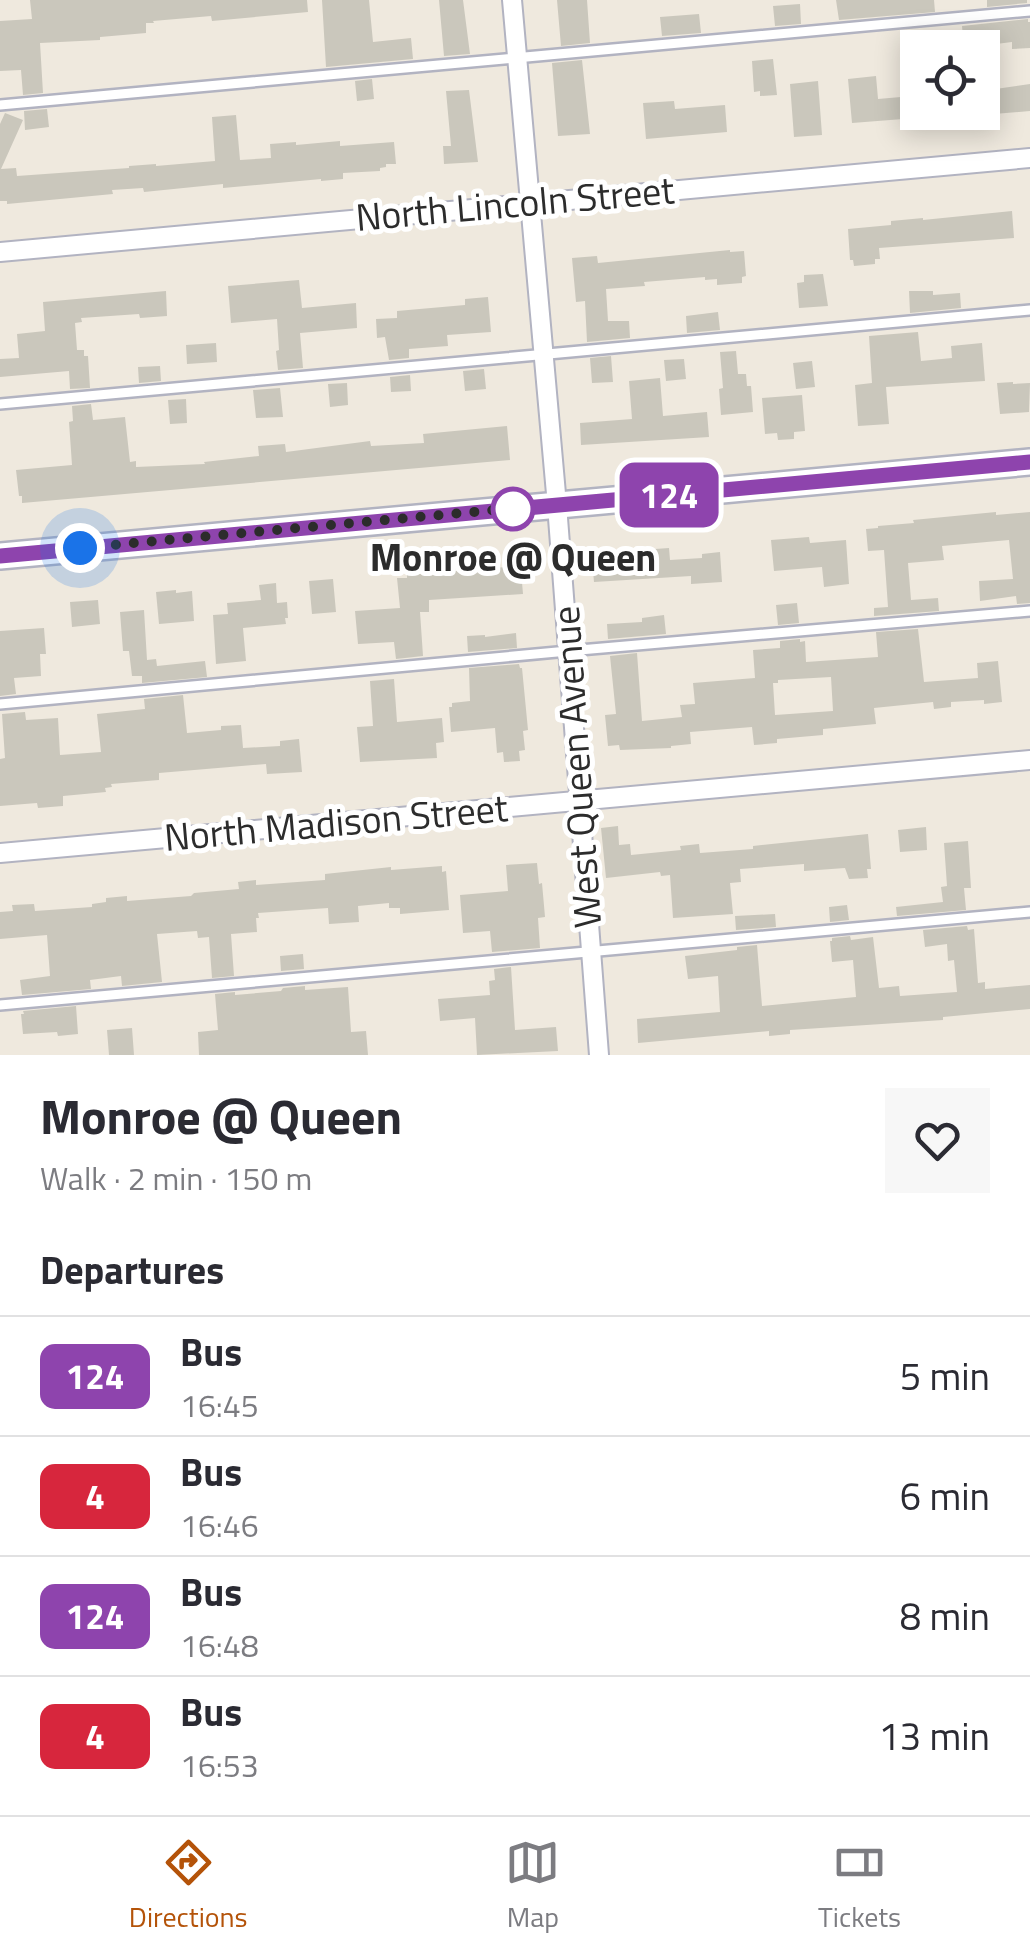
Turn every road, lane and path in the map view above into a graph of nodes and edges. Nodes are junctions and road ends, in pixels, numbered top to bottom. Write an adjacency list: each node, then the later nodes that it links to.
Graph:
1 (512, 0): 3 (street, West Queen Avenue)
2 (1030, 11): 3 (lane)
3 (517, 56): 4 (lane); 6 (street, West Queen Avenue)
4 (0, 105)
5 (1030, 158): 6 (street, North Lincoln Street)
6 (530, 202): 7 (street, North Lincoln Street); 9 (street, West Queen Avenue)
7 (0, 252)
8 (1030, 310): 9 (lane)
9 (544, 355): 10 (lane); 12 (street, West Queen Avenue)
10 (0, 404)
11 (1030, 462): 12 (main road)
12 (557, 505): 13 (main road); 15 (street, West Queen Avenue)
13 (0, 556)
14 (1030, 611): 15 (lane)
15 (568, 650): 16 (lane); 18 (street, West Queen Avenue)
16 (0, 704)
17 (1030, 760): 18 (street, North Madison Street)
18 (578, 801): 19 (street, North Madison Street); 21 (street, West Queen Avenue)
19 (0, 853)
20 (1030, 912): 21 (lane)
21 (591, 952): 22 (lane); 23 (street, West Queen Avenue)
22 (0, 1005)
23 (599, 1055)

